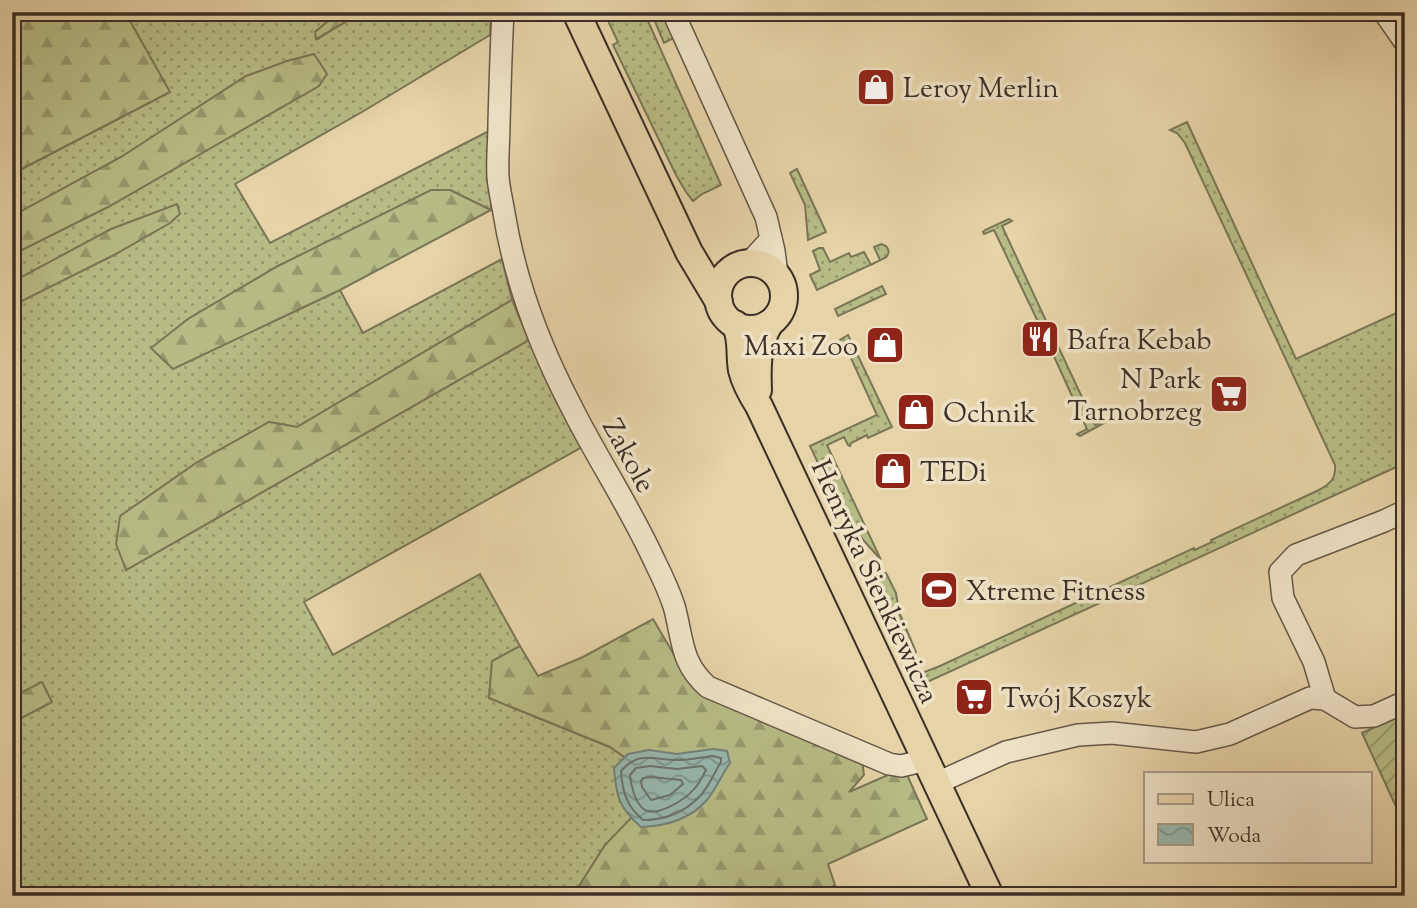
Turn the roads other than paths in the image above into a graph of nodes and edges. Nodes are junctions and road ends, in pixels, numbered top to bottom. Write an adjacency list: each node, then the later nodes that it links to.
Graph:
1 (503, 12): 17 (street, Zakole)
2 (673, 12): 6 (street)
3 (1384, 12): 5 (street)
4 (577, 13): 7 (main road)
5 (1405, 42)
6 (771, 239): 8 (street); 9 (street)
7 (696, 263): 8 (main road); 10 (main road)
8 (740, 266): 9 (main road); 10 (main road)
9 (777, 274): 11 (main road)
10 (719, 302): 12 (main road)
11 (770, 323): 12 (main road); 13 (main road, Henryka Sienkiewicza)
12 (735, 324): 13 (main road, Henryka Sienkiewicza)
13 (759, 406): 17 (main road, Henryka Sienkiewicza)
14 (1405, 511): 15 (street)
15 (1325, 699): 16 (street); 17 (street)
16 (1405, 702)
17 (931, 771): 18 (main road, Henryka Sienkiewicza)
18 (990, 896)

